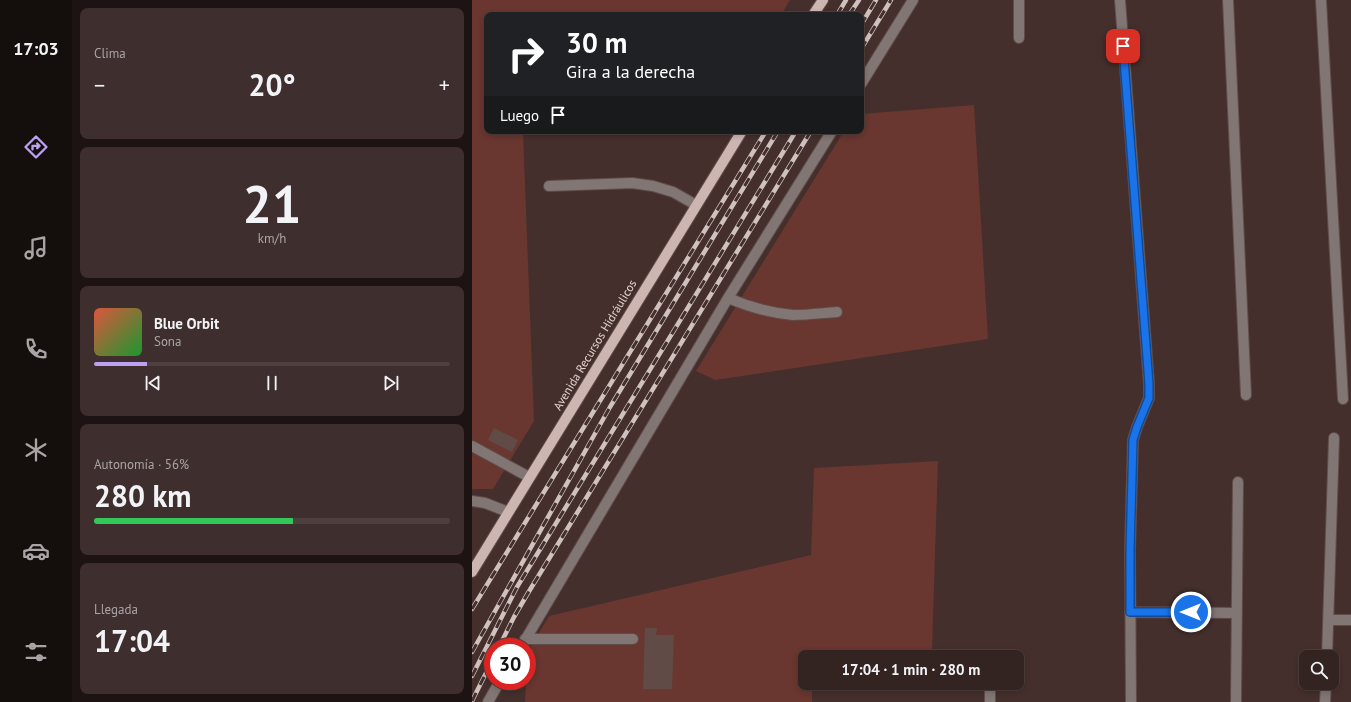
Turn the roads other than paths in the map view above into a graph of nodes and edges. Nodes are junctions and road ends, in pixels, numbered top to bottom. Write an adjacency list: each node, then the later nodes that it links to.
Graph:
1 (823, 0): 7 (main road)
2 (913, 0): 9 (street)
3 (1019, 0): 8 (street)
4 (1120, 0): 25 (street)
5 (1228, 0): 16 (street)
6 (1321, 0): 17 (street)
7 (815, 12)
8 (1020, 38)
9 (864, 79)
10 (740, 134): 13 (main road, Avenida Recursos Hidráulicos)
11 (830, 134): 14 (street)
12 (549, 186): 13 (street)
13 (696, 205): 20 (main road, Avenida Recursos Hidráulicos)
14 (728, 298): 15 (street); 29 (street)
15 (837, 312)
16 (1246, 395)
17 (1342, 399)
18 (1334, 438): 27 (street)
19 (472, 446): 20 (street)
20 (529, 477): 23 (main road, Avenida Recursos Hidráulicos)
21 (1238, 482): 26 (street)
22 (472, 501): 23 (street)
23 (508, 512): 24 (main road, Avenida Recursos Hidráulicos)
24 (472, 572)
25 (1130, 612): 26 (street); 38 (street)
26 (1237, 612): 39 (street)
27 (1328, 620): 28 (street); 32 (street)
28 (1351, 620)
29 (526, 638)
30 (633, 639): 31 (street)
31 (536, 643)
32 (1327, 650)
33 (495, 690): 36 (street)
34 (990, 690): 37 (street)
35 (1326, 690): 40 (street)
36 (488, 702)
37 (990, 702)
38 (1130, 702)
39 (1236, 702)
40 (1325, 702)

